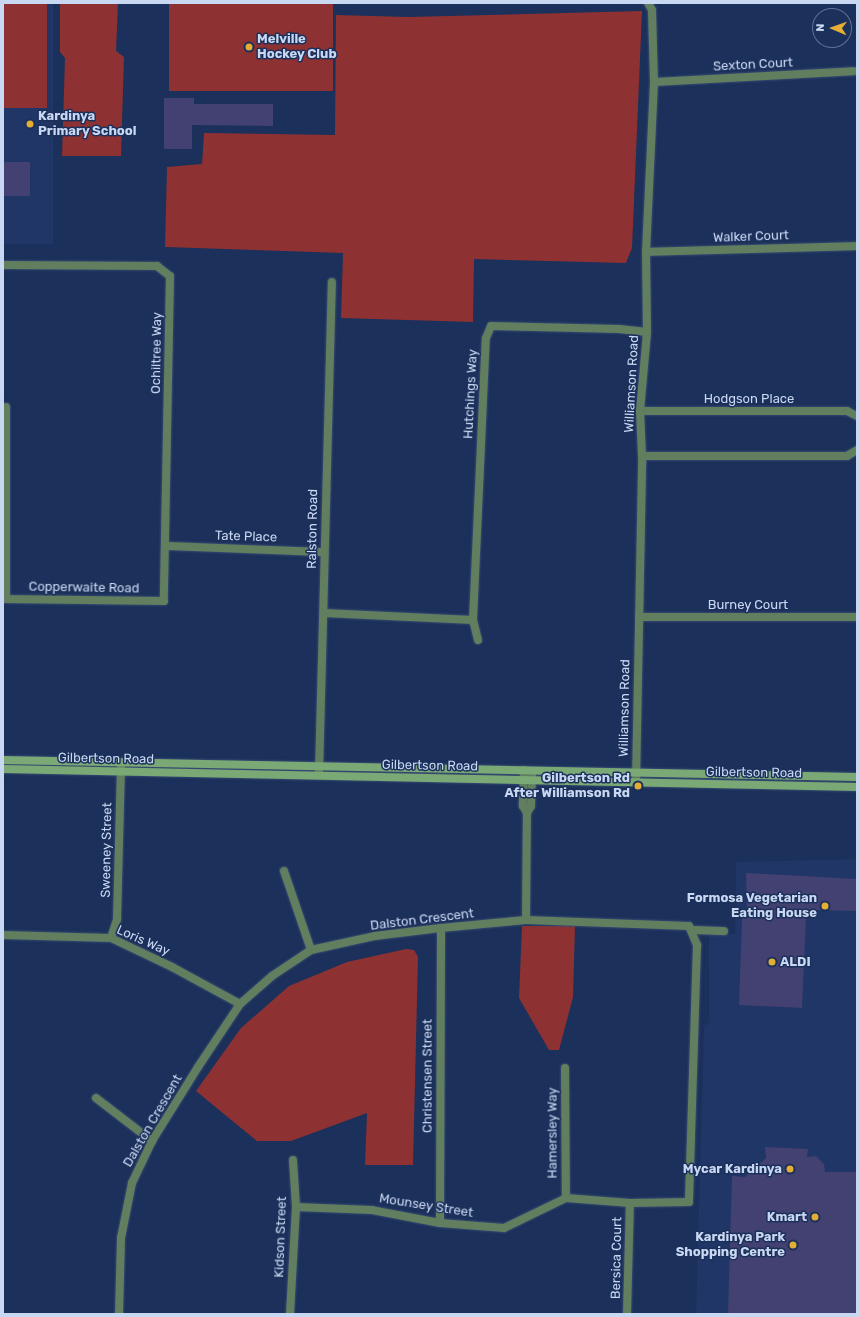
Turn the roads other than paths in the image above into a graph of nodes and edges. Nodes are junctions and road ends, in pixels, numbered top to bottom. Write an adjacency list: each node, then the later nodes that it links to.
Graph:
1 (652, 5): 3 (street, Williamson Road)
2 (854, 71): 3 (street, Sexton Court)
3 (654, 82): 5 (street, Williamson Road)
4 (856, 246): 5 (street, Walker Court)
5 (646, 252): 8 (street, Williamson Road)
6 (3, 265): 14 (street, Ochiltree Way)
7 (332, 282): 15 (street, Ralston Road)
8 (647, 332): 10 (street, Williamson Road); 21 (street, Hutchings Way)
9 (6, 407): 16 (street)
10 (640, 411): 11 (street, Hodgson Place); 13 (street, Williamson Road)
11 (857, 416)
12 (857, 450): 13 (street)
13 (642, 456): 19 (street, Williamson Road)
14 (166, 546): 15 (street, Tate Place); 17 (street, Ochiltree Way)
15 (324, 552): 18 (street, Ralston Road)
16 (4, 599): 17 (street, Copperwaite Road)
17 (164, 601)
18 (324, 613): 21 (street); 25 (street, Ralston Road)
19 (639, 617): 20 (street, Burney Court); 29 (street, Williamson Road)
20 (857, 617)
21 (473, 620): 22 (street, Hutchings Way)
22 (478, 640)
23 (3, 760): 24 (street, Gilbertson Road)
24 (121, 762): 25 (street, Gilbertson Road); 28 (street, Sweeney Street)
25 (319, 766): 27 (street, Gilbertson Road); 30 (street, Ralston Road)
26 (3, 769): 28 (street, Gilbertson Road)
27 (528, 770): 29 (street, Gilbertson Road); 32 (street)
28 (120, 771): 30 (street, Gilbertson Road); 41 (street, Sweeney Street)
29 (636, 773): 31 (street, Gilbertson Road); 33 (street, Williamson Road)
30 (319, 776): 32 (street, Gilbertson Road)
31 (857, 777)
32 (528, 780): 33 (street, Gilbertson Road); 36 (street)
33 (636, 782): 34 (street, Gilbertson Road)
34 (857, 787)
35 (284, 871): 42 (street)
36 (526, 920): 37 (street, Dalston Crescent); 38 (street, Dalston Crescent)
37 (440, 928): 42 (street, Dalston Crescent); 51 (street, Christensen Street)
38 (691, 930): 39 (street); 49 (street)
39 (724, 931)
40 (3, 935): 41 (street, Loris Way)
41 (111, 938): 43 (street, Loris Way)
42 (312, 950): 43 (street, Dalston Crescent)
43 (240, 1004): 46 (street, Dalston Crescent)
44 (565, 1068): 48 (street, Hamersley Way)
45 (96, 1098): 46 (street)
46 (152, 1141): 52 (street, Dalston Crescent)
47 (294, 1160): 50 (street, Kidson Street)
48 (566, 1198): 49 (street); 51 (street, Mounsey Street)
49 (630, 1203): 54 (street, Bersica Court)
50 (296, 1208): 51 (street, Mounsey Street); 53 (street, Kidson Street)
51 (440, 1223)
52 (119, 1314)
53 (290, 1314)
54 (627, 1314)

